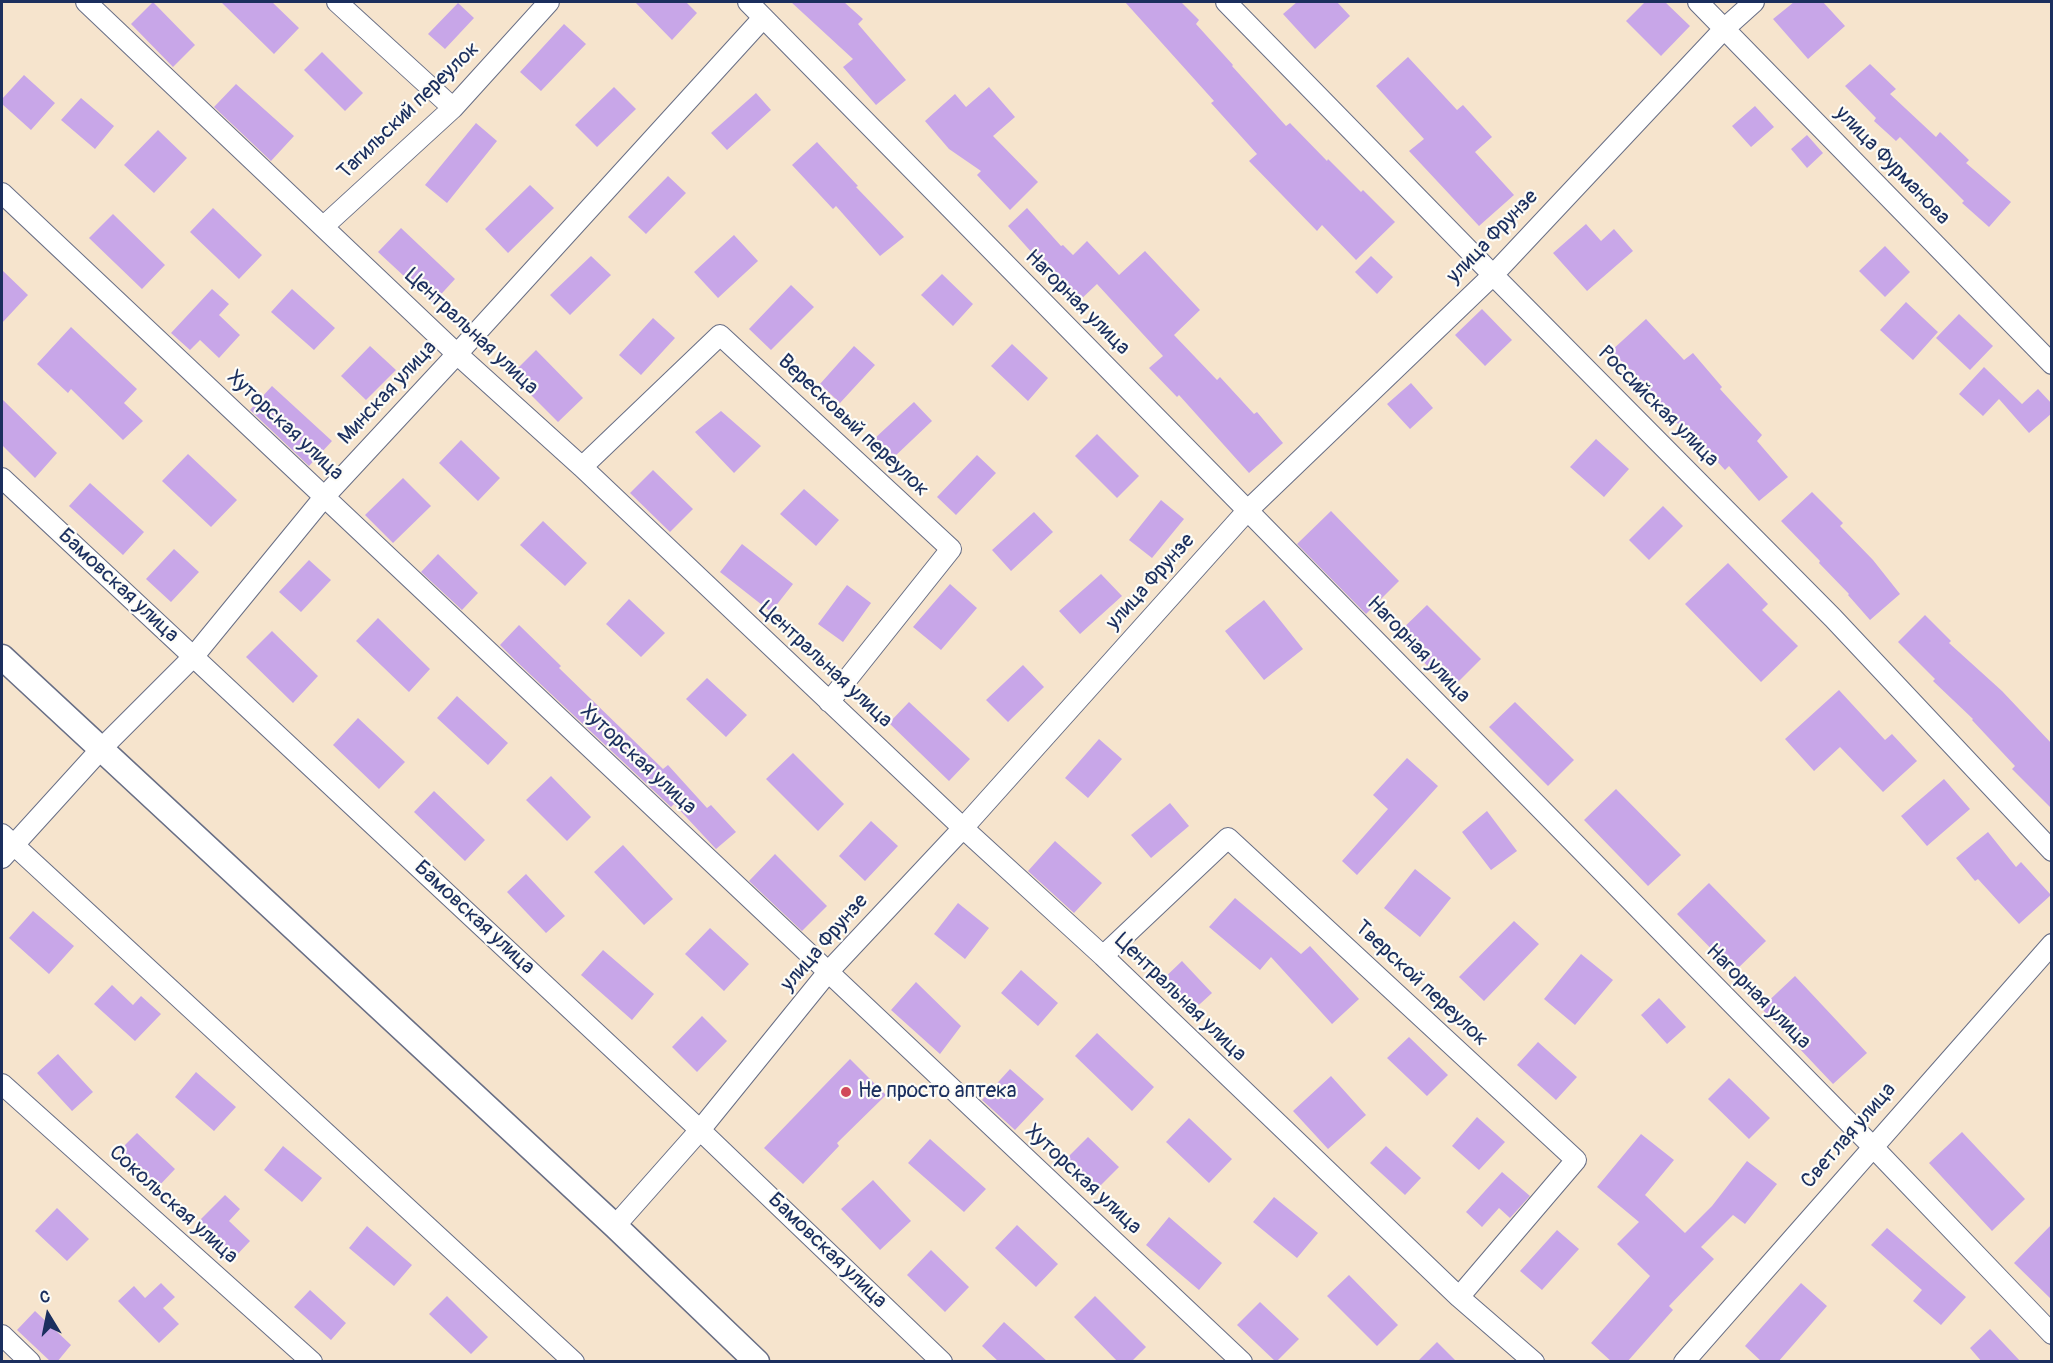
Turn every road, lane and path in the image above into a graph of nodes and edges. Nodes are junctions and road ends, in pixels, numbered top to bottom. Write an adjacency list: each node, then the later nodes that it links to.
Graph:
1 (86, 2): 12 (street, Центральная улица)
2 (337, 2): 10 (street)
3 (549, 2): 10 (street, Тагильский переулок)
4 (748, 2): 8 (street, Нагорная улица)
5 (1226, 2): 13 (street, Российская улица)
6 (1698, 2): 9 (street, улица Фурманова)
7 (1754, 2): 9 (street, улица Фрунзе)
8 (763, 18): 14 (street, Минская улица); 19 (street, Нагорная улица)
9 (1724, 29): 13 (street, улица Фрунзе); 15 (street, улица Фурманова)
10 (453, 108): 12 (street, Тагильский переулок)
11 (2, 193): 18 (street, Хуторская улица)
12 (324, 226): 14 (street, Центральная улица)
13 (1492, 274): 19 (street, улица Фрунзе); 26 (street, Российская улица)
14 (458, 354): 16 (street, Центральная улица); 18 (street, Минская улица)
15 (2052, 364)
16 (582, 467): 22 (street, Центральная улица); 22 (street, Вересковый переулок)
17 (2, 478): 20 (street, Бамовская улица)
18 (325, 496): 20 (street, Минская улица); 29 (street, Хуторская улица)
19 (1247, 511): 24 (street, улица Фрунзе); 32 (street, Нагорная улица)
20 (194, 656): 23 (street, Минская улица); 31 (street, Бамовская улица)
21 (2, 657): 23 (main road)
22 (829, 702): 24 (street, Центральная улица)
23 (101, 748): 25 (street, Минская улица); 33 (main road)
24 (963, 828): 28 (street, Центральная улица); 29 (street, улица Фрунзе)
25 (6, 846): 39 (street)
26 (2052, 851)
27 (2052, 944): 32 (street, Светлая улица)
28 (1103, 956): 34 (street, Центральная улица); 34 (street, Тверской переулок)
29 (828, 972): 31 (street, улица Фрунзе); 42 (street, Хуторская улица)
30 (2, 1084): 38 (street, Сокольская улица)
31 (700, 1130): 33 (street, улица Фрунзе); 41 (street, Бамовская улица)
32 (1872, 1146): 35 (street, Нагорная улица); 44 (street, Светлая улица)
33 (615, 1226): 40 (main road)
34 (1459, 1297): 43 (street, Центральная улица)
35 (2052, 1334)
36 (2, 1335): 37 (street)
37 (30, 1362)
38 (312, 1362)
39 (573, 1362)
40 (757, 1362)
41 (942, 1362)
42 (1242, 1362)
43 (1534, 1362)
44 (1684, 1362)

